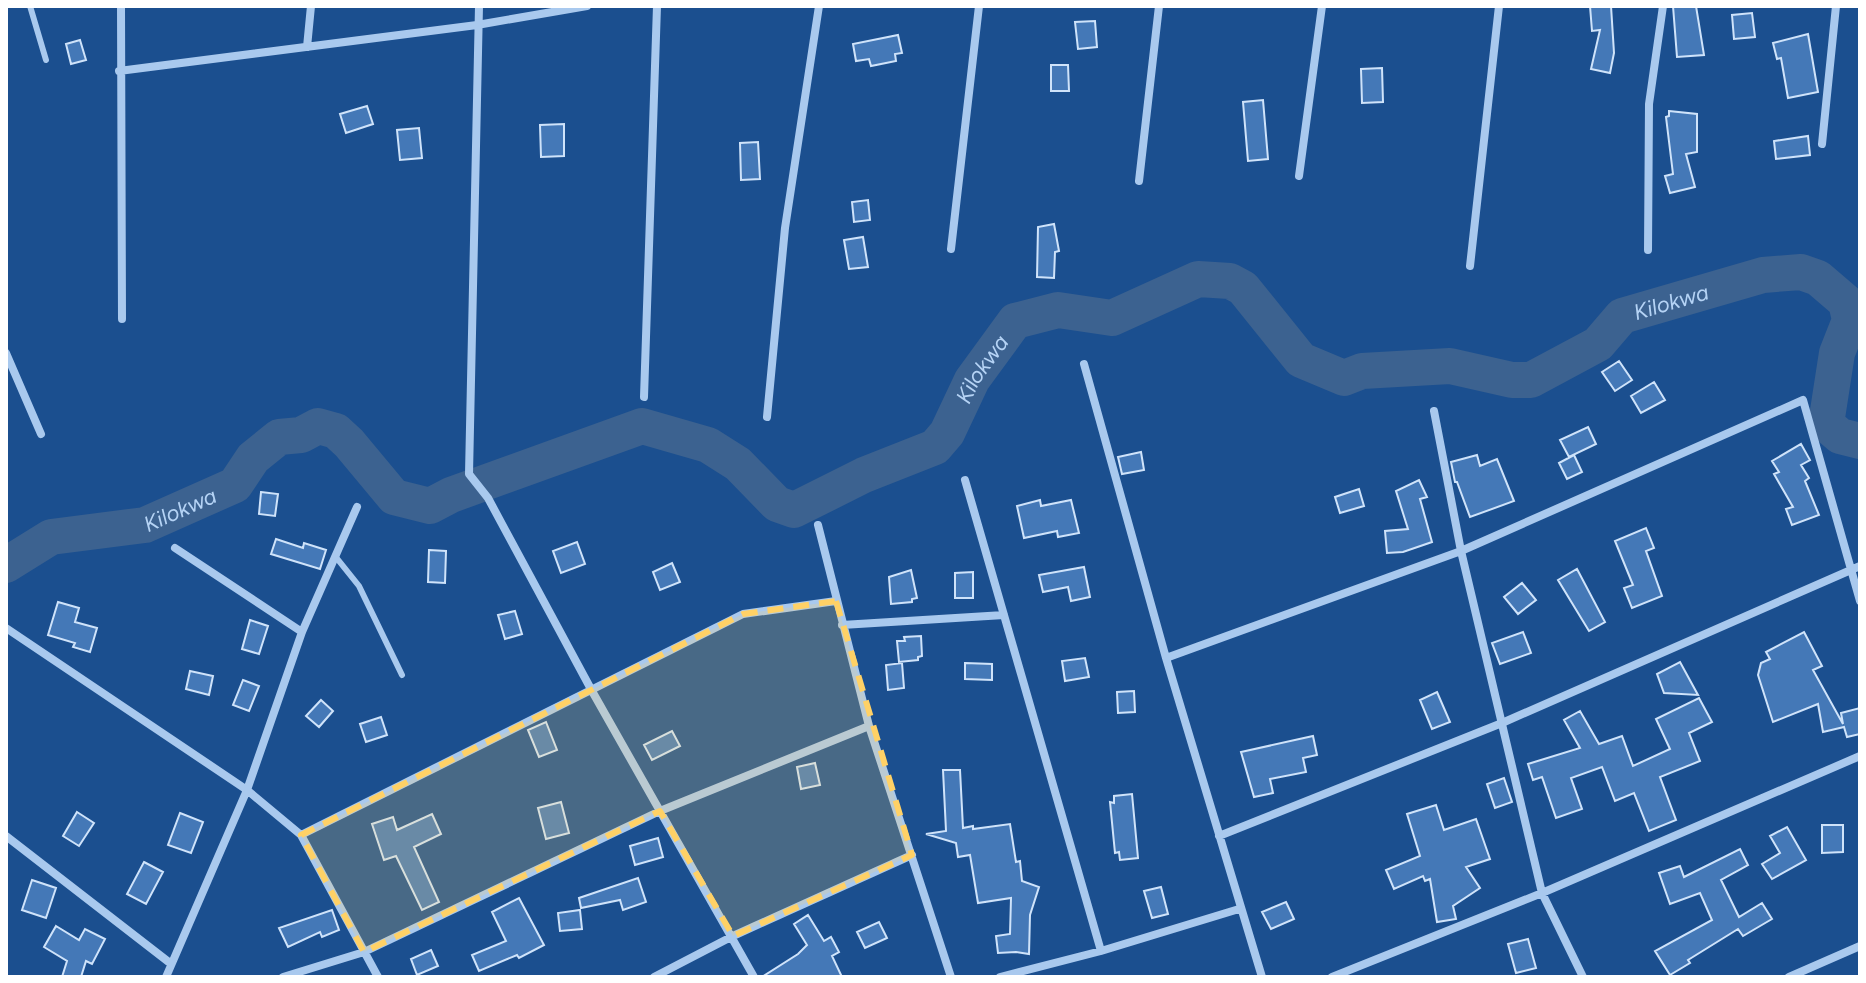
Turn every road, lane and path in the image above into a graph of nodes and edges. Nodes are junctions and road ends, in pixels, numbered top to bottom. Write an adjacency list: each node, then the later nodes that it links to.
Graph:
1 (30, 6): 16 (lane)
2 (121, 6): 17 (street)
3 (311, 6): 15 (street)
4 (479, 6): 14 (street)
5 (587, 6): 14 (street)
6 (657, 6): 27 (street)
7 (819, 6): 29 (street)
8 (979, 6): 21 (street)
9 (1159, 6): 20 (street)
10 (1322, 6): 19 (street)
11 (1499, 6): 23 (street)
12 (1663, 6): 22 (street)
13 (1836, 6): 18 (street)
14 (477, 25): 15 (street); 46 (street)
15 (307, 47): 17 (street)
16 (46, 60)
17 (119, 71): 24 (street)
18 (1822, 144)
19 (1299, 176)
20 (1139, 181)
21 (951, 249)
22 (1648, 250)
23 (1470, 266)
24 (122, 319)
25 (6, 353): 30 (street)
26 (1084, 364): 44 (street)
27 (644, 397)
28 (1434, 411): 35 (street)
29 (767, 417)
30 (41, 434)
31 (965, 480): 40 (street)
32 (357, 507): 36 (street)
33 (818, 525): 38 (street)
34 (175, 548): 43 (street)
35 (1461, 551): 37 (street); 44 (street); 47 (street)
36 (335, 556): 43 (street); 45 (lane)
37 (1856, 568): 39 (street); 47 (street)
38 (836, 601): 41 (street); 46 (street)
39 (1860, 601)
40 (1004, 615): 41 (street); 60 (street)
41 (842, 625): 48 (street)
42 (6, 628): 50 (street)
43 (302, 632): 50 (street)
44 (1166, 658): 54 (street)
45 (402, 675)
46 (592, 691): 51 (street); 52 (street)
47 (1502, 723): 54 (street); 56 (street)
48 (869, 726): 51 (street); 55 (street)
49 (1860, 756): 56 (street)
50 (247, 790): 52 (street); 62 (street)
51 (660, 811): 58 (street); 61 (street)
52 (301, 835): 61 (street)
53 (6, 836): 62 (street)
54 (1219, 836): 57 (street)
55 (912, 855): 58 (street); 68 (street)
56 (1542, 893): 71 (street); 72 (street)
57 (1239, 909): 60 (street); 70 (street)
58 (733, 936): 66 (street); 67 (street)
59 (1860, 946): 73 (street)
60 (1101, 951): 69 (street)
61 (364, 952): 64 (street); 65 (street)
62 (170, 963): 63 (street)
63 (166, 977)
64 (283, 977)
65 (378, 977)
66 (654, 977)
67 (754, 977)
68 (951, 977)
69 (1000, 977)
70 (1262, 977)
71 (1332, 977)
72 (1583, 977)
73 (1789, 977)

